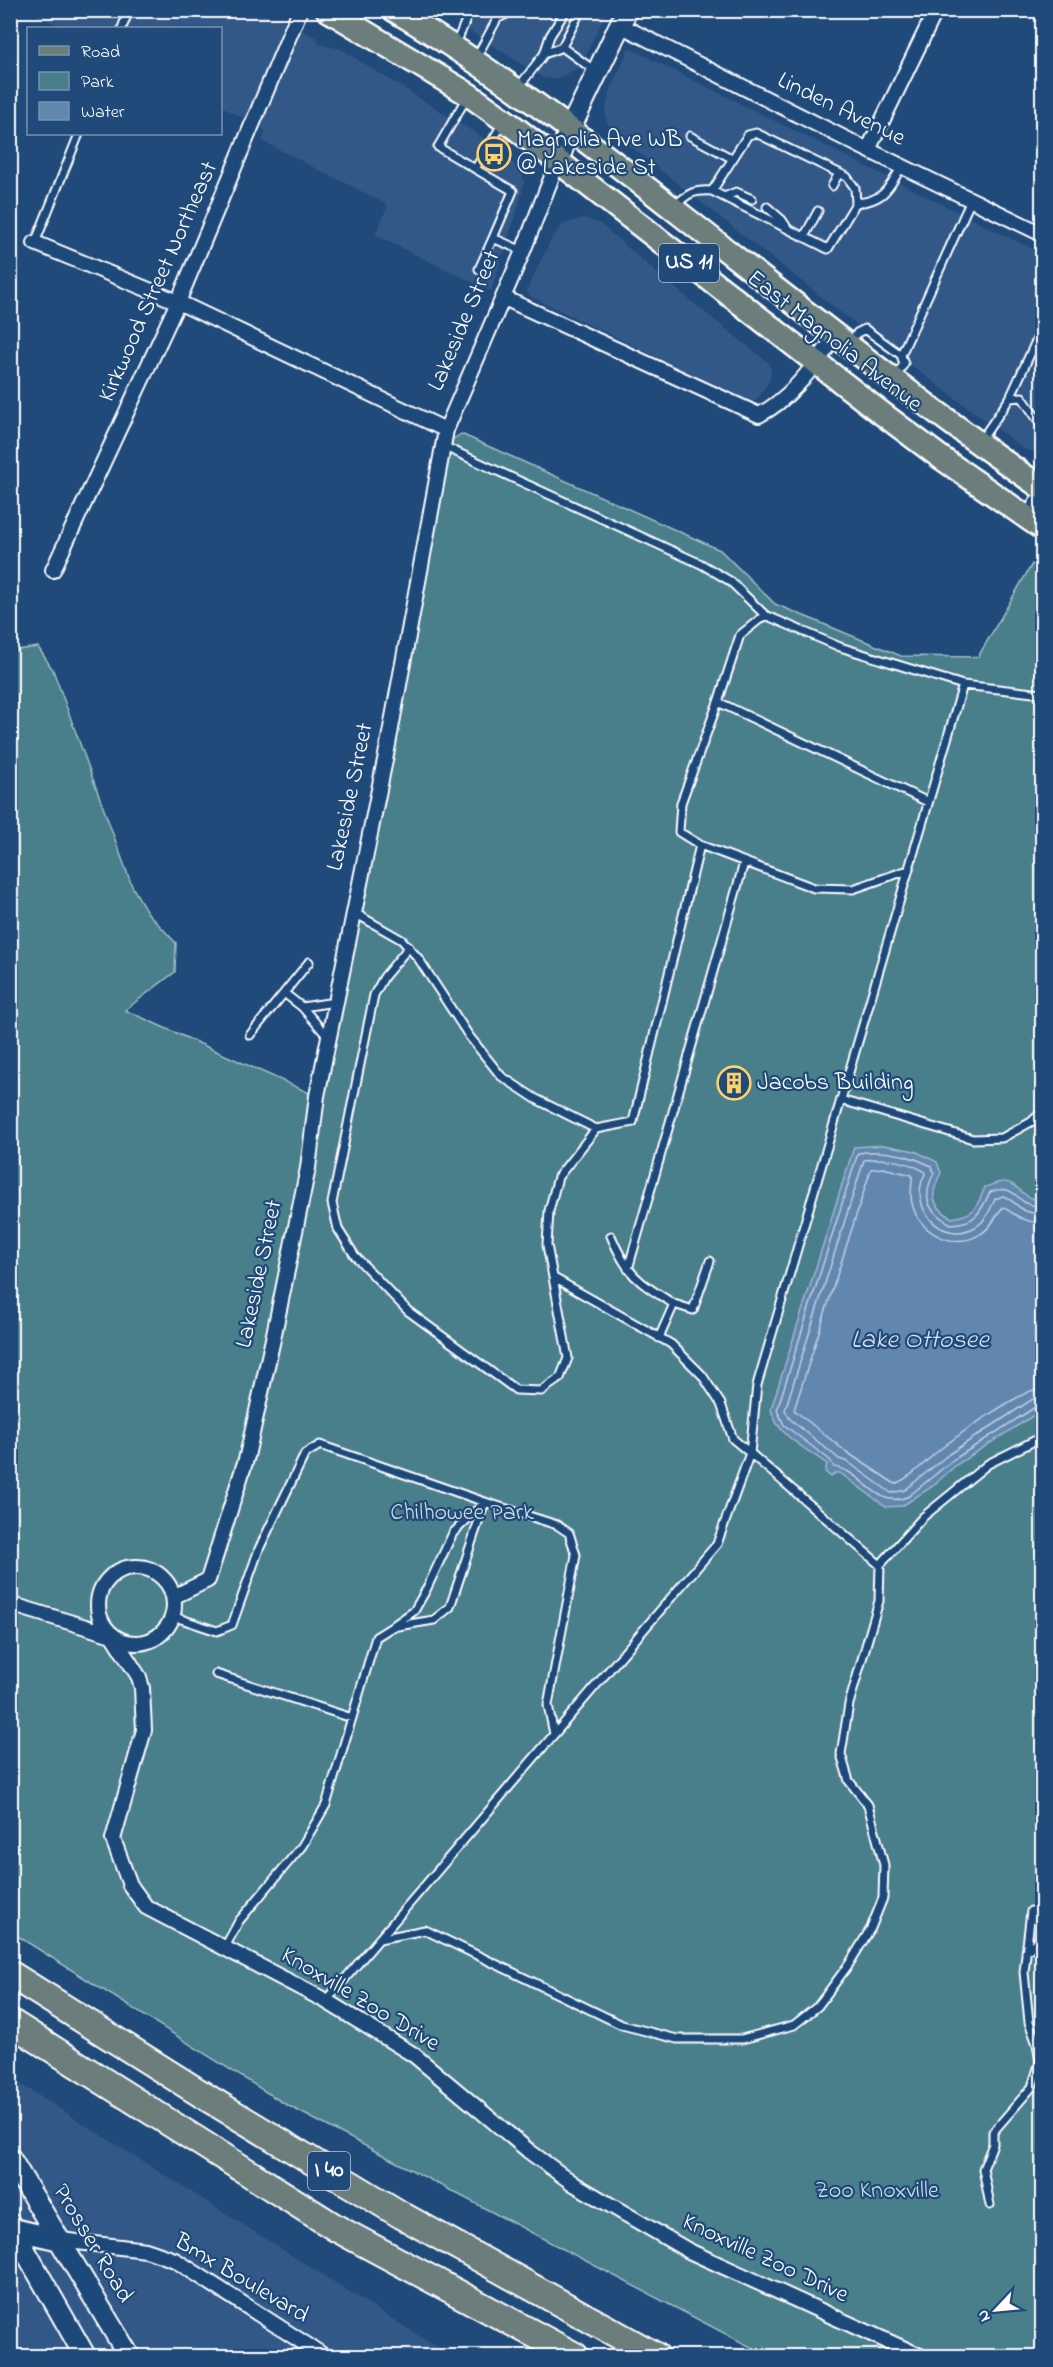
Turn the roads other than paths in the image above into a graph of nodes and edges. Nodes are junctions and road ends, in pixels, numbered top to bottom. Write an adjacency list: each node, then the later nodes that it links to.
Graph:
1 (129, 10): 13 (lane)
2 (300, 10): 48 (street, Kirkwood Street Northeast)
3 (328, 10): 20 (main road, East Magnolia Avenue / US 11)
4 (394, 10): 14 (main road, East Magnolia Avenue / US 11)
5 (470, 10): 14 (lane)
6 (502, 10): 11 (lane)
7 (515, 10): 11 (lane)
8 (566, 10): 16 (lane)
9 (581, 10): 15 (lane)
10 (936, 10): 25 (street)
11 (498, 18): 17 (lane)
12 (624, 18): 18 (street, Lakeside Street); 25 (street, Linden Avenue)
13 (122, 27)
14 (455, 46): 17 (main road, East Magnolia Avenue / US 11)
15 (562, 47): 16 (lane); 18 (lane)
16 (544, 54): 19 (lane)
17 (475, 60): 19 (main road, East Magnolia Avenue / US 11)
18 (597, 73): 22 (street, Lakeside Street)
19 (517, 90): 22 (main road, East Magnolia Avenue / US 11)
20 (468, 94): 21 (main road, East Magnolia Avenue / US 11); 29 (lane)
21 (505, 120): 27 (main road, East Magnolia Avenue / US 11); 29 (lane)
22 (570, 129): 27 (street, Lakeside Street); 38 (main road, East Magnolia Avenue / US 11)
23 (79, 135): 44 (lane)
24 (690, 136): 26 (lane)
25 (868, 150): 28 (street, Linden Avenue)
26 (733, 159): 30 (lane); 32 (lane)
27 (558, 161): 45 (street, Lakeside Street); 52 (main road, East Magnolia Avenue / US 11)
28 (902, 166): 35 (street, Linden Avenue); 36 (lane)
29 (475, 169): 43 (lane)
30 (839, 173): 31 (lane); 36 (lane)
31 (832, 186)
32 (712, 191): 33 (lane); 38 (lane)
33 (724, 197): 34 (lane); 40 (lane)
34 (752, 199)
35 (971, 200): 41 (street, Linden Avenue); 51 (lane)
36 (856, 203): 42 (lane)
37 (767, 207): 40 (lane)
38 (673, 208): 50 (main road, East Magnolia Avenue / US 11)
39 (818, 211): 42 (lane)
40 (788, 229): 42 (lane)
41 (1042, 234)
42 (804, 237)
43 (493, 238): 45 (lane); 46 (lane)
44 (35, 243): 48 (street)
45 (523, 251): 47 (street, Lakeside Street)
46 (479, 268)
47 (504, 297): 52 (street); 56 (street, Lakeside Street)
48 (178, 302): 56 (street); 62 (street, Kirkwood Street Northeast)
49 (1042, 328): 54 (lane)
50 (842, 340): 51 (lane); 52 (street); 53 (main road, East Magnolia Avenue / US 11)
51 (901, 355): 53 (lane)
52 (816, 363): 61 (main road, East Magnolia Avenue / US 11)
53 (894, 381): 57 (main road, East Magnolia Avenue / US 11)
54 (1010, 398): 55 (lane); 57 (lane)
55 (1042, 426)
56 (446, 430): 58 (street, Lakeside Street)
57 (978, 444): 59 (main road, East Magnolia Avenue / US 11)
58 (443, 446): 63 (lane); 71 (street, Lakeside Street)
59 (1042, 488)
60 (1042, 495): 61 (street)
61 (1035, 523)
62 (53, 570)
63 (765, 615): 64 (lane); 66 (lane)
64 (963, 685): 65 (lane); 67 (lane)
65 (1042, 694)
66 (718, 702): 67 (lane); 68 (lane)
67 (928, 802): 70 (lane)
68 (700, 845): 69 (lane); 81 (lane)
69 (744, 863): 70 (lane); 84 (lane)
70 (908, 870): 79 (lane)
71 (353, 912): 72 (lane); 75 (street, Lakeside Street)
72 (409, 947): 81 (lane); 85 (lane)
73 (309, 962): 74 (lane)
74 (284, 993): 76 (lane); 77 (lane)
75 (335, 1002): 76 (lane); 78 (street, Lakeside Street)
76 (302, 1007): 78 (lane)
77 (250, 1035)
78 (328, 1037): 92 (street, Lakeside Street)
79 (841, 1100): 80 (lane); 89 (lane)
80 (1042, 1112)
81 (596, 1130): 85 (lane)
82 (611, 1236): 84 (lane)
83 (710, 1261): 86 (lane)
84 (628, 1269): 86 (lane)
85 (554, 1278): 87 (lane)
86 (674, 1304): 87 (lane)
87 (659, 1338): 89 (lane)
88 (1042, 1437): 91 (lane)
89 (750, 1453): 91 (lane); 99 (lane)
90 (485, 1502): 94 (lane); 95 (lane); 95 (lane); 99 (lane)
91 (880, 1565): 102 (lane)
92 (173, 1597): 94 (street); 96 (street)
93 (10, 1604): 96 (street)
94 (172, 1616): 96 (street)
95 (392, 1627): 98 (lane)
96 (112, 1635): 103 (street, Knoxville Zoo Drive)
97 (216, 1674): 98 (lane)
98 (352, 1718): 103 (lane)
99 (554, 1734): 102 (lane)
100 (1030, 1911): 104 (lane)
101 (1042, 1936): 104 (lane)
102 (379, 1939): 106 (lane)
103 (225, 1947): 106 (street, Knoxville Zoo Drive)
104 (1026, 1952): 109 (lane)
105 (10, 1974): 116 (highway, I 40)
106 (326, 2001): 117 (street, Knoxville Zoo Drive)
107 (12, 2023): 115 (highway, I 40)
108 (10, 2158): 111 (street, Prosser Road)
109 (990, 2205)
110 (12, 2226): 111 (street); 112 (street)
111 (60, 2240): 113 (street, Prosser Road); 114 (street, Bmx Boulevard)
112 (85, 2356)
113 (129, 2356)
114 (324, 2356)
115 (575, 2356)
116 (656, 2356)
117 (920, 2356)

